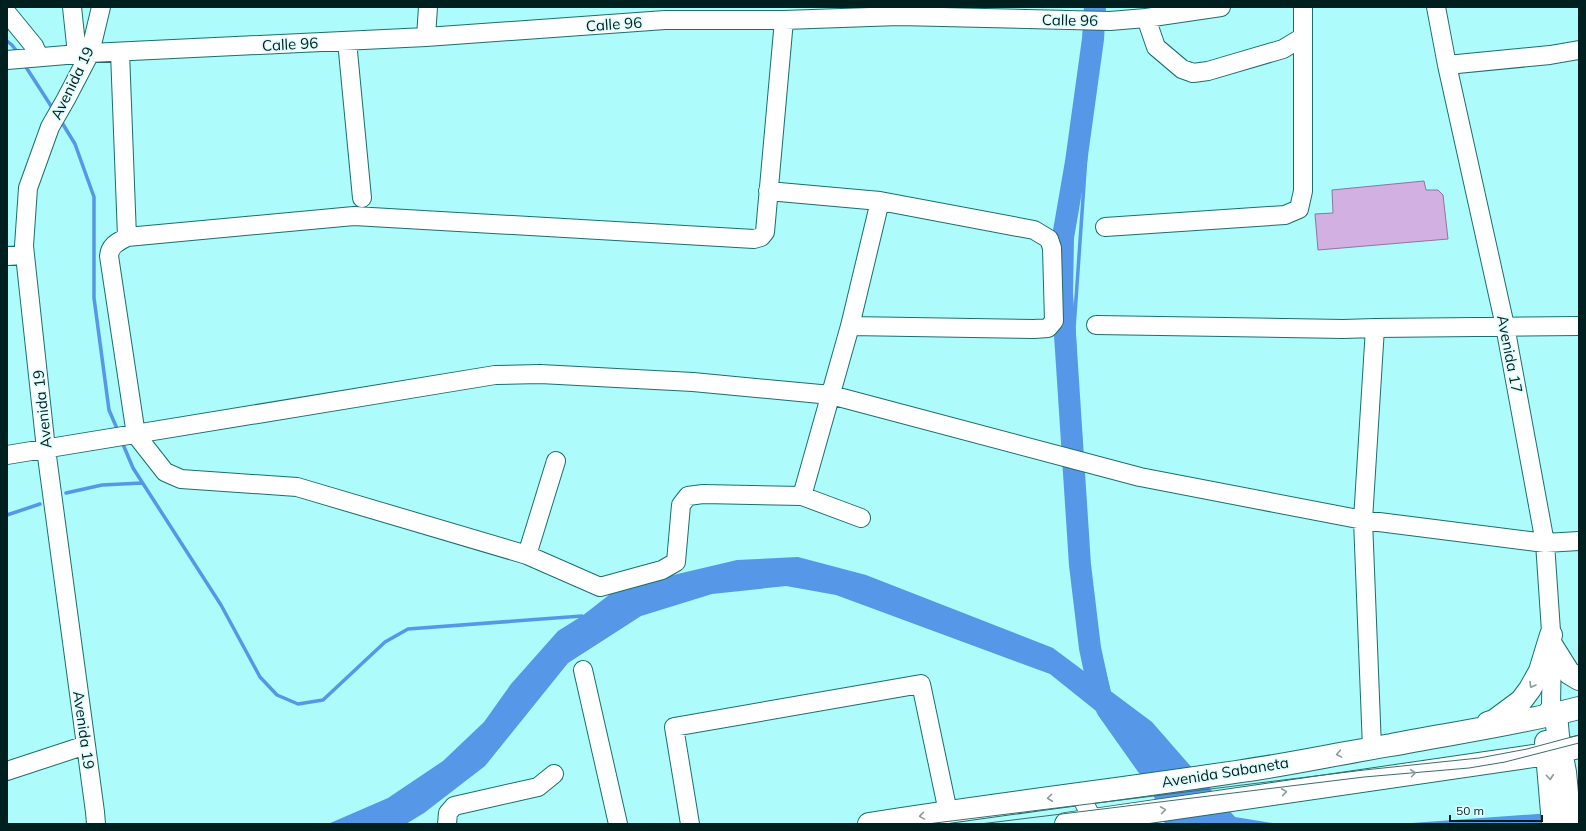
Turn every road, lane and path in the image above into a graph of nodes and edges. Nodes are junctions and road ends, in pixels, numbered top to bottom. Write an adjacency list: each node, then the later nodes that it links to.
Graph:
1 (72, 7): 16 (street)
2 (101, 7): 16 (street, Avenida 19)
3 (428, 7): 11 (street)
4 (1221, 7): 9 (street, Calle 96)
5 (1303, 7): 12 (street)
6 (1436, 7): 19 (street, Avenida 17)
7 (900, 11): 9 (street, Calle 96); 10 (street, Calle 96)
8 (7, 13): 17 (street)
9 (1146, 18): 12 (street)
10 (784, 20): 11 (street, Calle 96); 20 (street)
11 (426, 37): 13 (street, Calle 96)
12 (1303, 37): 23 (street)
13 (347, 41): 15 (street, Calle 96); 21 (street)
14 (1579, 50): 19 (street)
15 (120, 52): 16 (street, Calle 96); 24 (street)
16 (84, 53): 17 (street, Calle 96); 26 (street, Avenida 19)
17 (37, 57): 18 (street, Calle 96)
18 (7, 60)
19 (1447, 65): 29 (street, Avenida 17)
20 (768, 191): 22 (street); 24 (street)
21 (362, 198)
22 (880, 201): 28 (street); 28 (street)
23 (1105, 227)
24 (127, 237): 33 (street)
25 (7, 256): 26 (street)
26 (25, 256): 34 (street, Avenida 19)
27 (1096, 325): 31 (street)
28 (850, 326): 32 (street)
29 (1506, 326): 30 (street); 31 (street); 41 (street, Avenida 17)
30 (1579, 326)
31 (1375, 328): 39 (street)
32 (830, 394): 33 (street); 37 (street); 39 (street)
33 (136, 434): 34 (street); 42 (street)
34 (46, 449): 35 (street); 49 (street, Avenida 19)
35 (7, 455)
36 (556, 461): 42 (street)
37 (802, 496): 38 (street); 42 (street)
38 (861, 518)
39 (1363, 520): 41 (street); 50 (street)
40 (1579, 541): 41 (street)
41 (1545, 543): 43 (street, Avenida 17)
42 (527, 555)
43 (1552, 641): 45 (main road); 47 (street, Avenida 17); 48 (main road, one-way to 48)
44 (583, 670): 61 (street)
45 (1579, 679)
46 (1579, 708): 47 (main road, Avenida Sabaneta)
47 (1551, 712): 48 (main road, Avenida Sabaneta); 51 (main road, Avenida 17)
48 (1469, 731): 50 (main road, Avenida Sabaneta)
49 (86, 745): 52 (street); 59 (street, Avenida 19)
50 (1372, 748): 54 (main road, Avenida Sabaneta, one-way to 54)
51 (1562, 750): 55 (main road, Avenida 17); 57 (main road, Avenida Sabaneta, one-way to 51)
52 (7, 771)
53 (554, 774): 60 (street)
54 (1080, 795): 56 (main road, Avenida Sabaneta, one-way to 56); 58 (street)
55 (1559, 796): 65 (main road, Avenida 17); 66 (main road, Avenida 17)
56 (948, 812): 62 (street); 63 (main road, Avenida Sabaneta, one-way to 63)
57 (1120, 819): 58 (main road, Avenida Sabaneta)
58 (1094, 822): 64 (main road, Avenida Sabaneta)
59 (96, 824)
60 (447, 824)
61 (618, 824)
62 (690, 824)
63 (869, 824)
64 (1066, 824)
65 (1554, 824)
66 (1570, 824)

